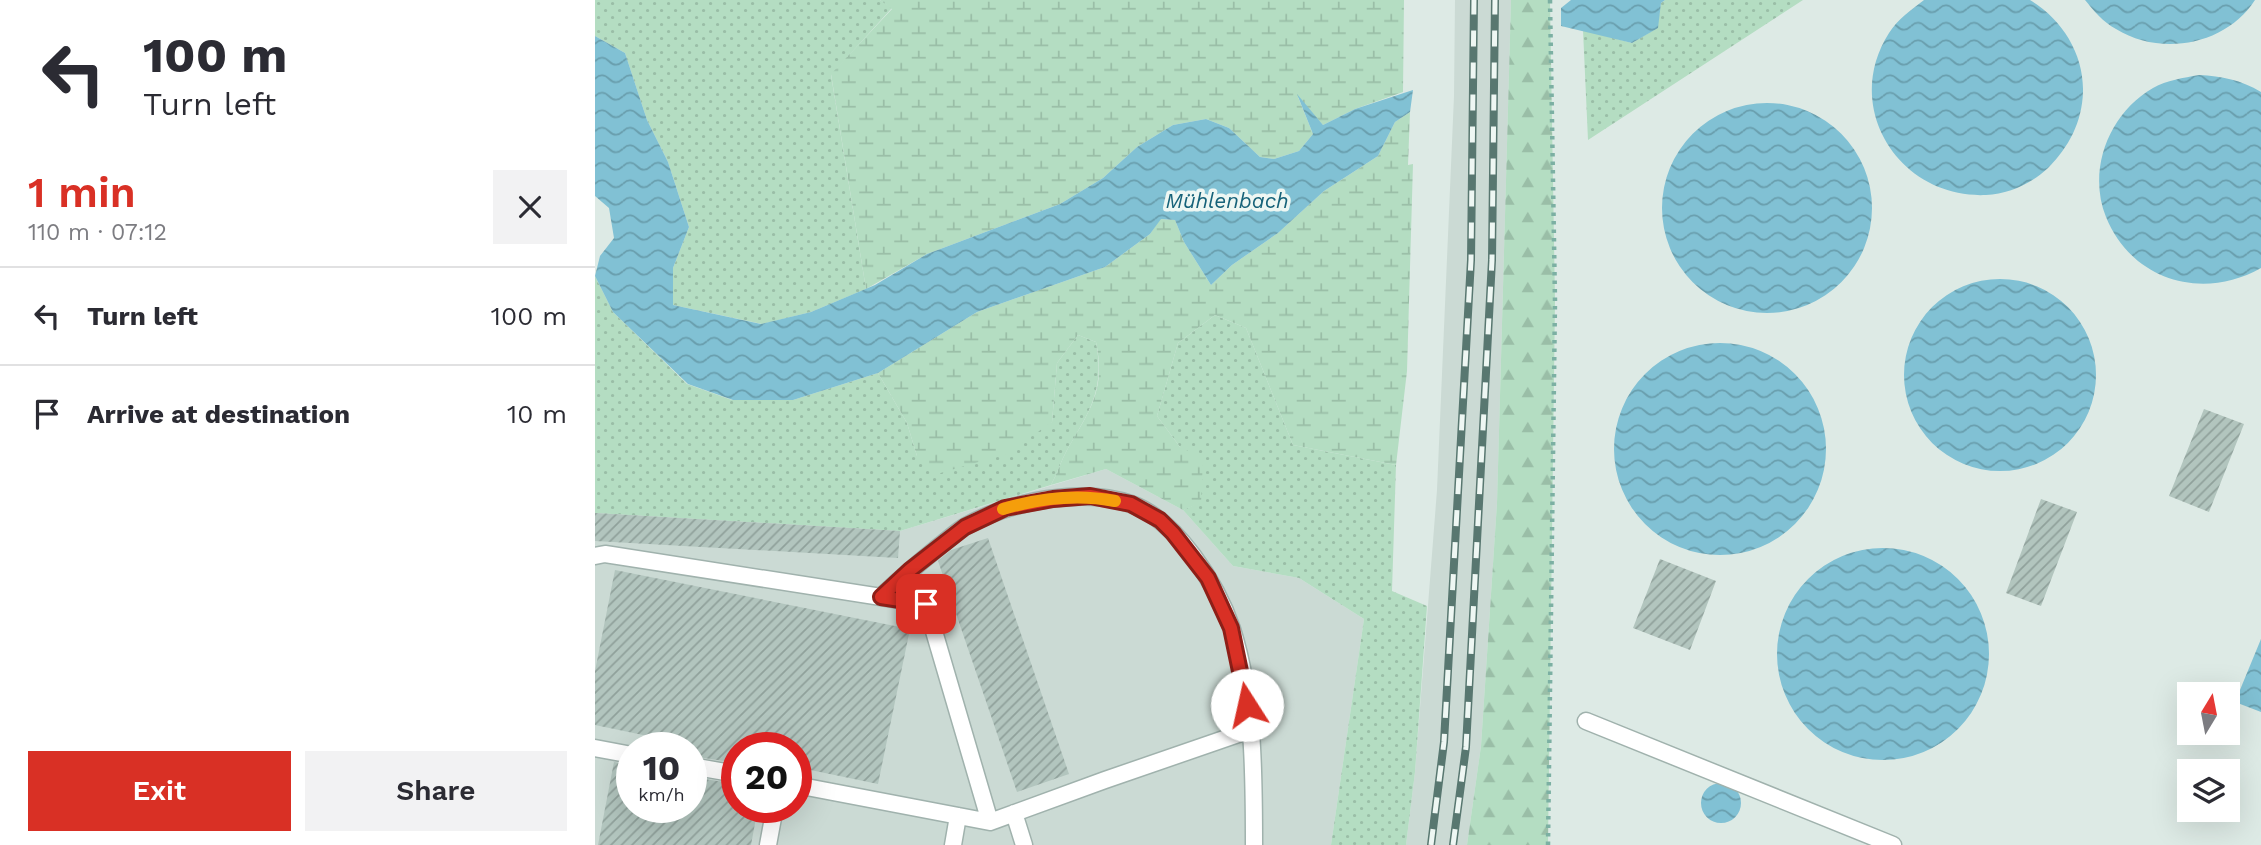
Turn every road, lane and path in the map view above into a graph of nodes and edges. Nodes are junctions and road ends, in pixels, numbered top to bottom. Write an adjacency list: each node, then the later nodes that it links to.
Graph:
1 (1550, 0): 17 (path)
2 (595, 556): 3 (lane)
3 (881, 597): 5 (lane); 11 (lane)
4 (1586, 720): 18 (lane)
5 (1251, 730): 9 (lane); 16 (lane)
6 (595, 748): 7 (lane)
7 (616, 752)
8 (812, 788): 10 (lane)
9 (1014, 813): 11 (lane); 15 (lane)
10 (958, 816): 11 (lane); 14 (lane)
11 (991, 822)
12 (772, 823): 13 (lane)
13 (768, 845)
14 (953, 845)
15 (1024, 845)
16 (1254, 845)
17 (1548, 845)
18 (1893, 845)

